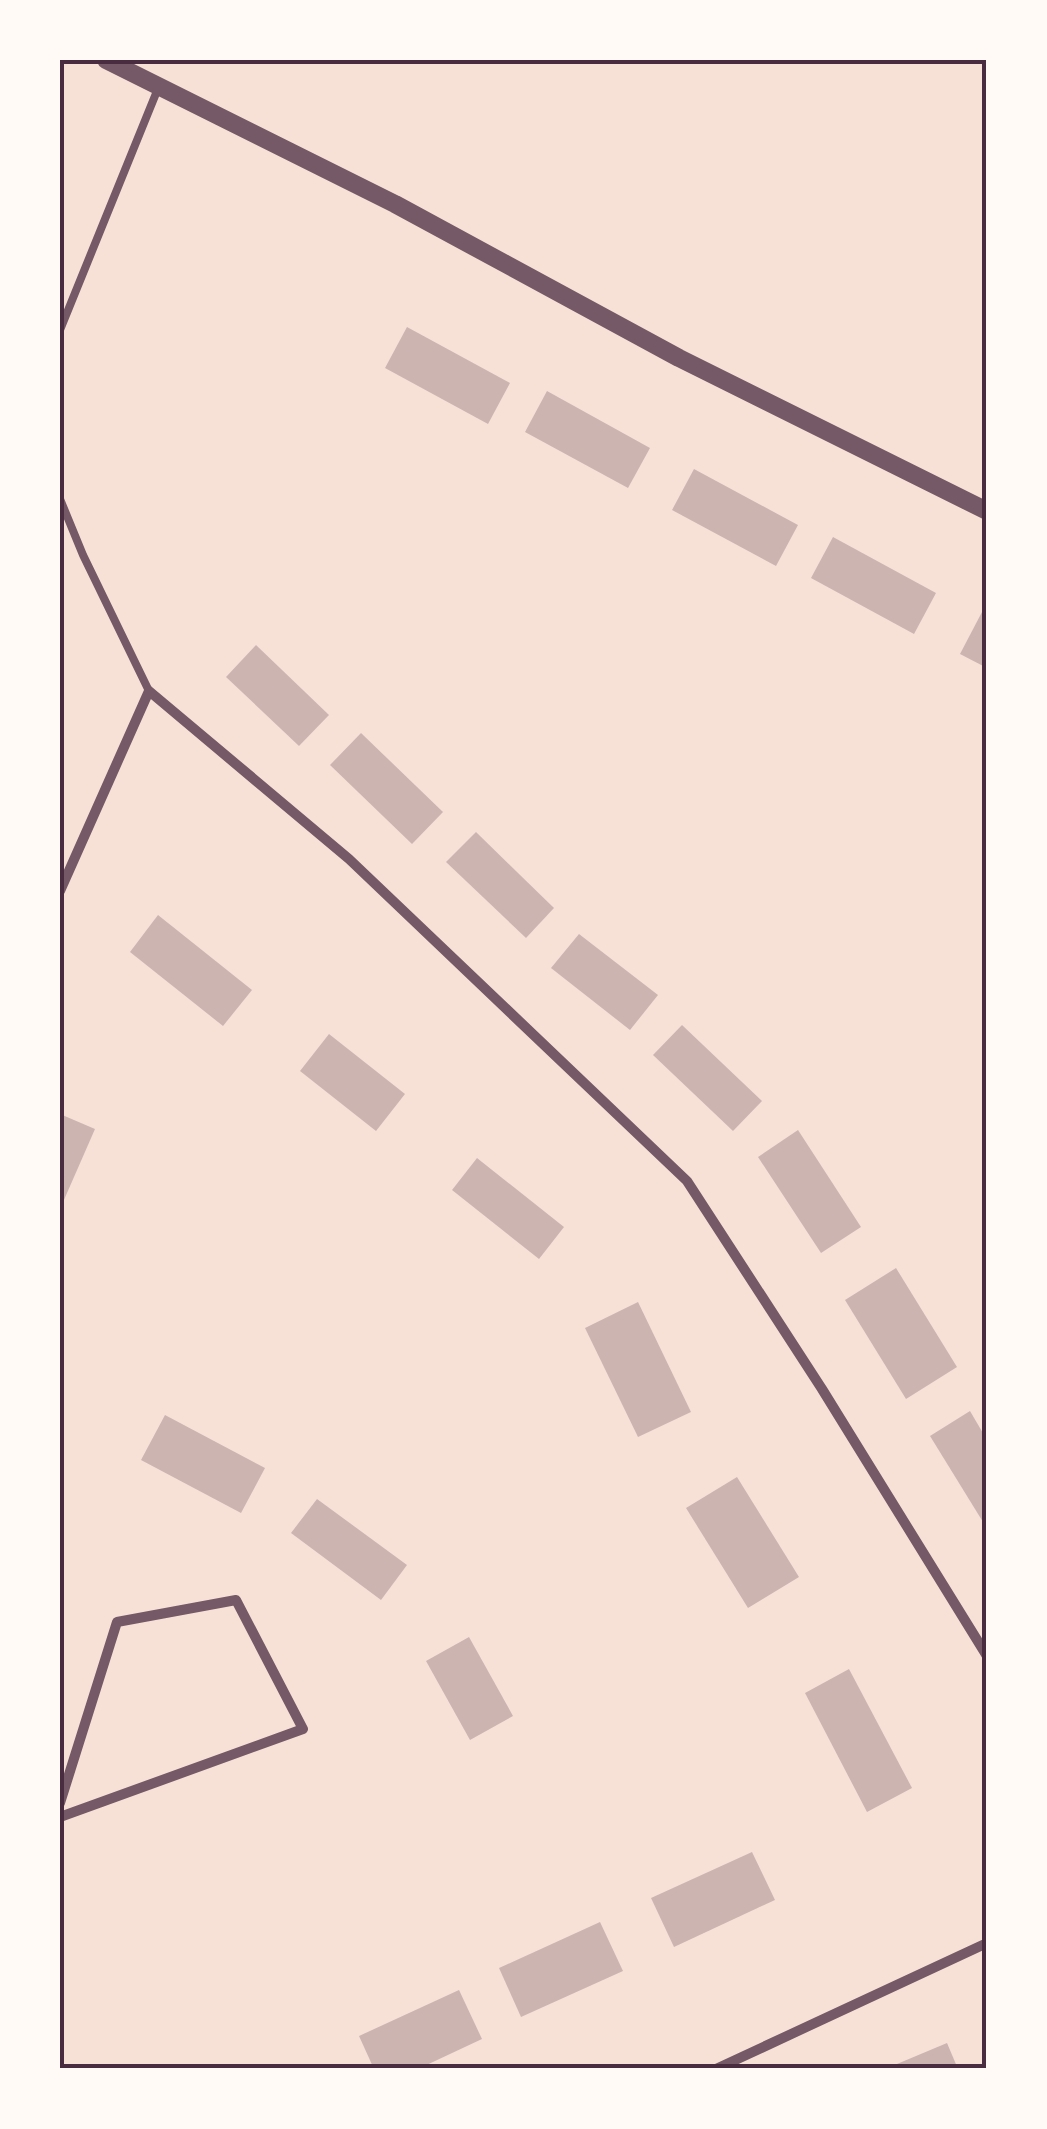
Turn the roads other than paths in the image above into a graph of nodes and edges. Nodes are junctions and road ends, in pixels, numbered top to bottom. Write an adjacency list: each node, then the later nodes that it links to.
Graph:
1 (106, 60): 2 (street)
2 (159, 86): 3 (lane); 5 (street)
3 (60, 330)
4 (60, 499): 6 (lane)
5 (987, 511)
6 (149, 692): 7 (street); 8 (street)
7 (60, 891)
8 (987, 1656)
9 (60, 1803): 10 (street)
10 (60, 1817)
11 (987, 1943): 12 (street)
12 (716, 2069)

